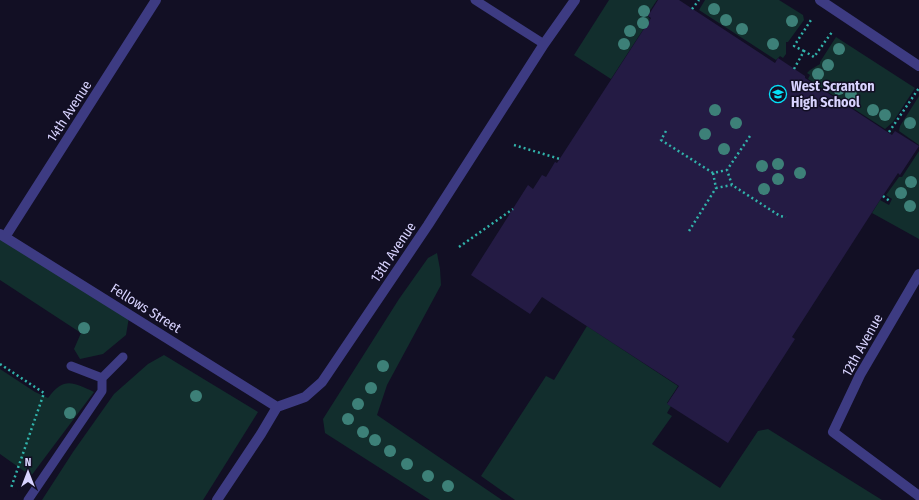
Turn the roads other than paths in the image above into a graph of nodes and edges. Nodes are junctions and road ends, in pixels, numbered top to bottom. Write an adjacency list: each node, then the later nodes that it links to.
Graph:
1 (156, 0): 7 (street, 14th Avenue)
2 (475, 0): 5 (lane)
3 (575, 0): 5 (street, 13th Avenue)
4 (820, 0): 6 (street)
5 (544, 44): 12 (street, 13th Avenue)
6 (919, 66)
7 (2, 236): 12 (street, Fellows Street)
8 (919, 274): 13 (street, 12th Avenue)
9 (123, 357): 11 (lane)
10 (72, 366): 11 (lane)
11 (102, 378): 14 (lane)
12 (277, 407): 15 (street)
13 (919, 496)
14 (28, 500)
15 (217, 500)

